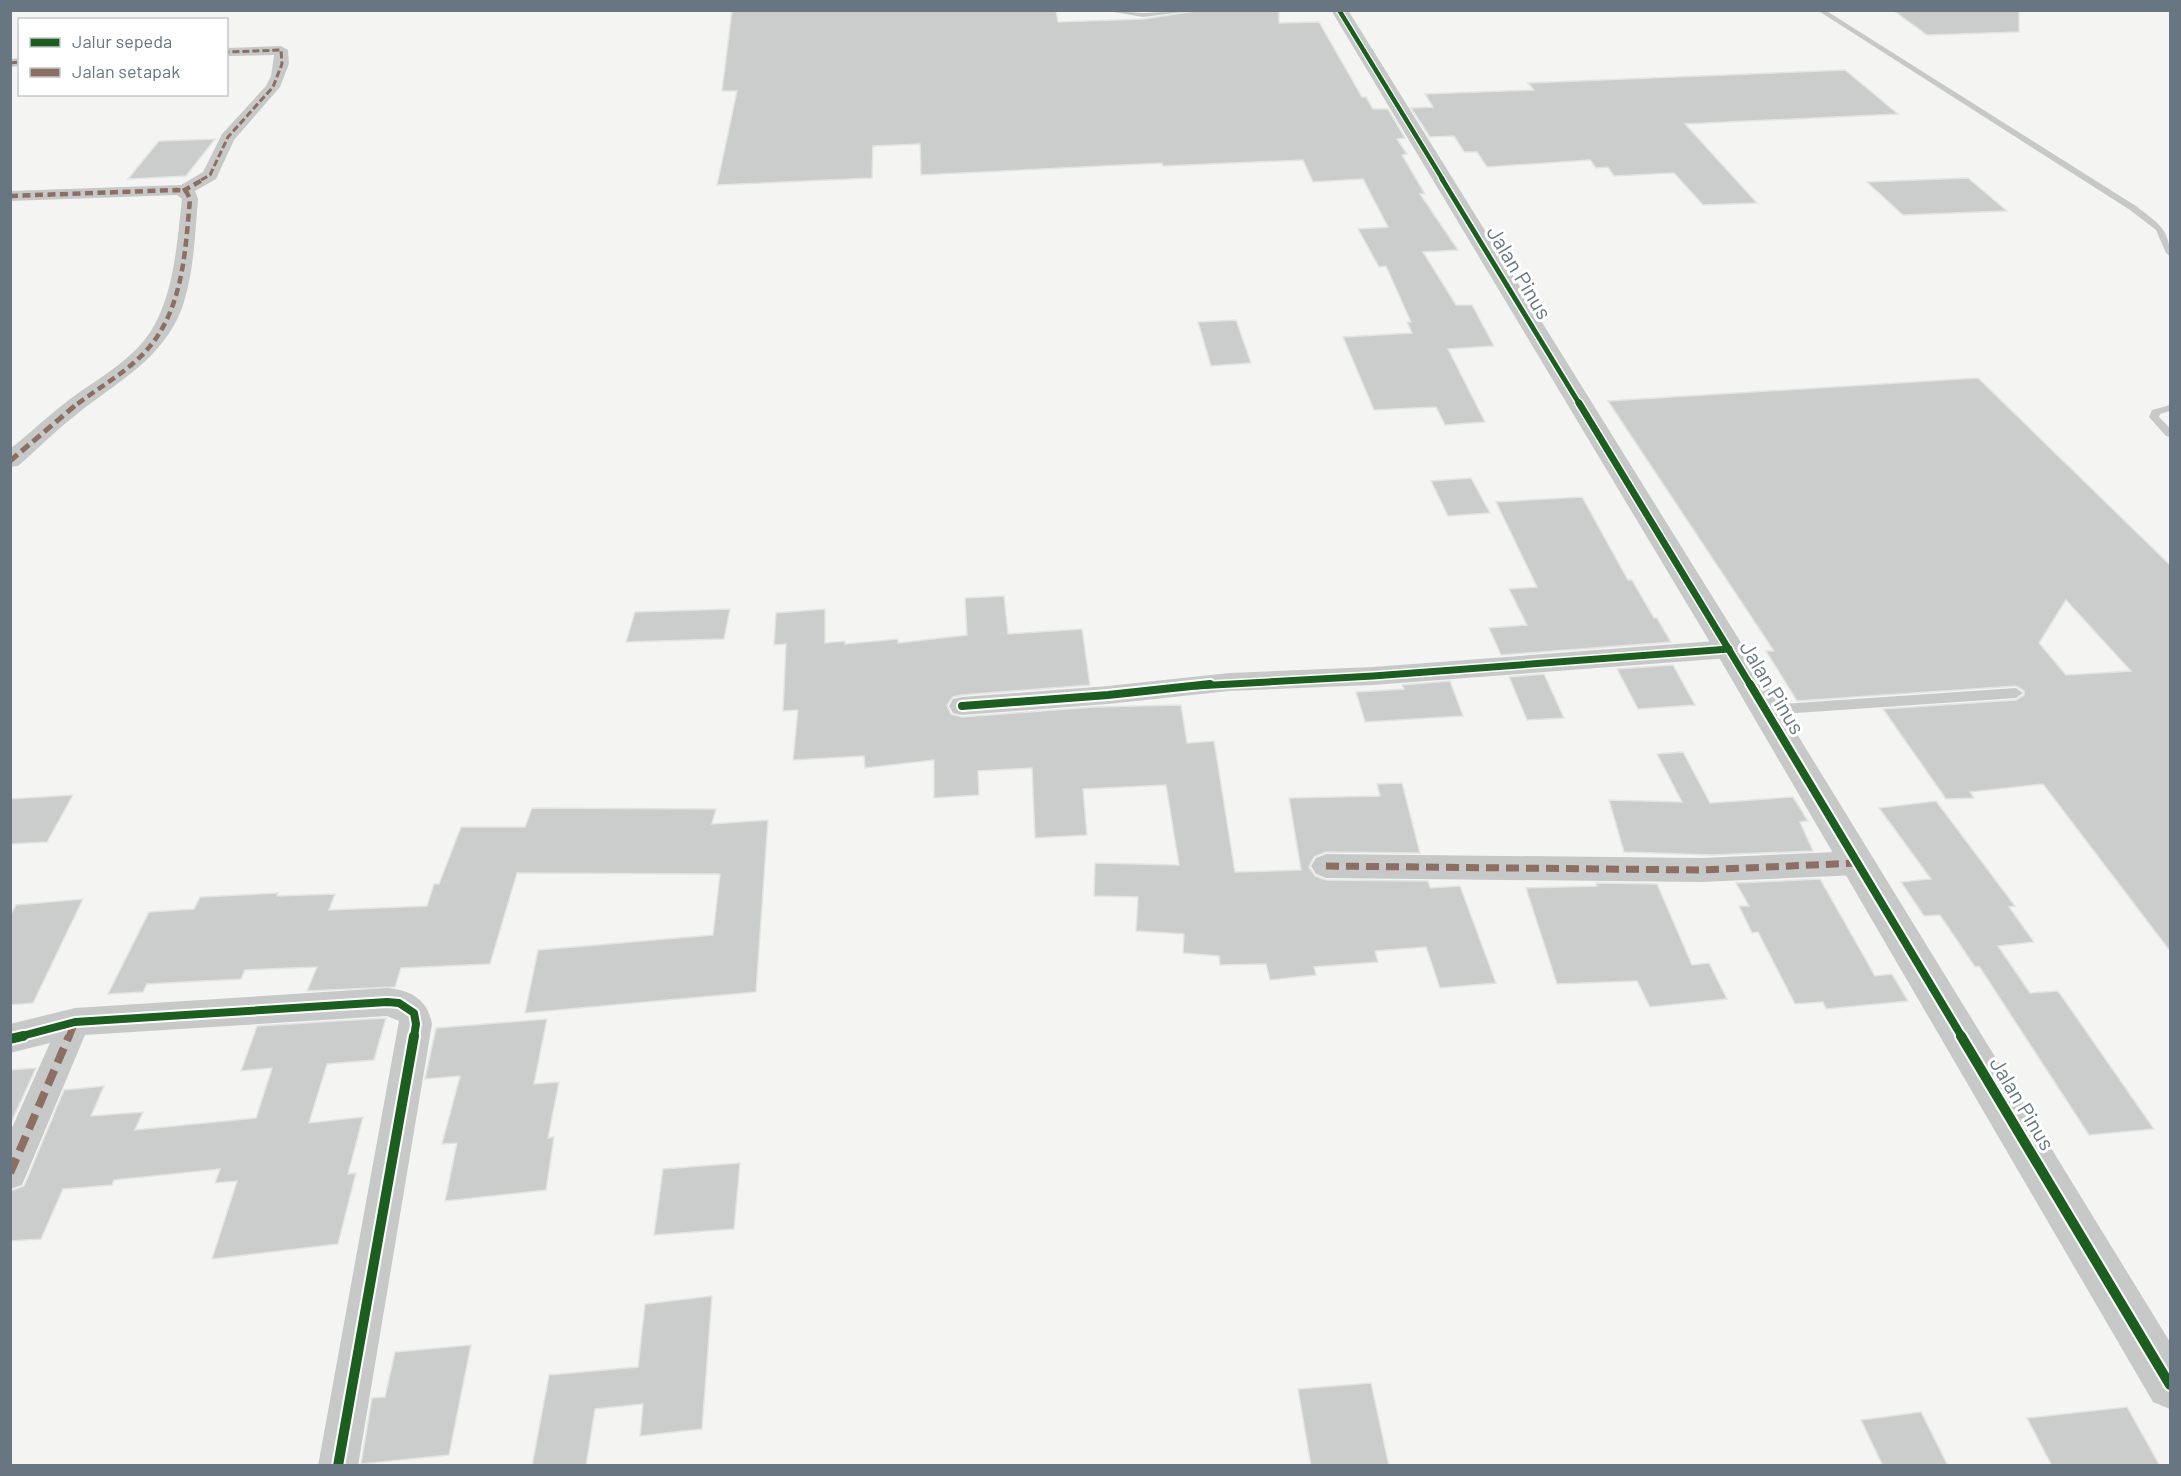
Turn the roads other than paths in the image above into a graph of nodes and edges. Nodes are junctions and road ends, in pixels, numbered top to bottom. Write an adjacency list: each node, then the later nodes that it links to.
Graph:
1 (1105, 10): 2 (lane)
2 (1196, 10)
3 (1339, 10): 12 (street, Jalan Pinus)
4 (1820, 10): 8 (lane)
5 (228, 52): 6 (street)
6 (183, 190): 7 (street); 11 (street)
7 (10, 196)
8 (2170, 253)
9 (2170, 408): 10 (lane)
10 (2170, 434)
11 (10, 460)
12 (1729, 649): 14 (street); 15 (street, Jalan Pinus)
13 (2016, 693): 15 (lane)
14 (962, 706)
15 (1766, 710): 16 (street, Jalan Pinus)
16 (1858, 863): 17 (street); 21 (street, Jalan Pinus)
17 (1326, 866)
18 (75, 1022): 19 (street); 20 (street); 22 (street)
19 (10, 1039)
20 (10, 1173)
21 (2170, 1385)
22 (338, 1466)

